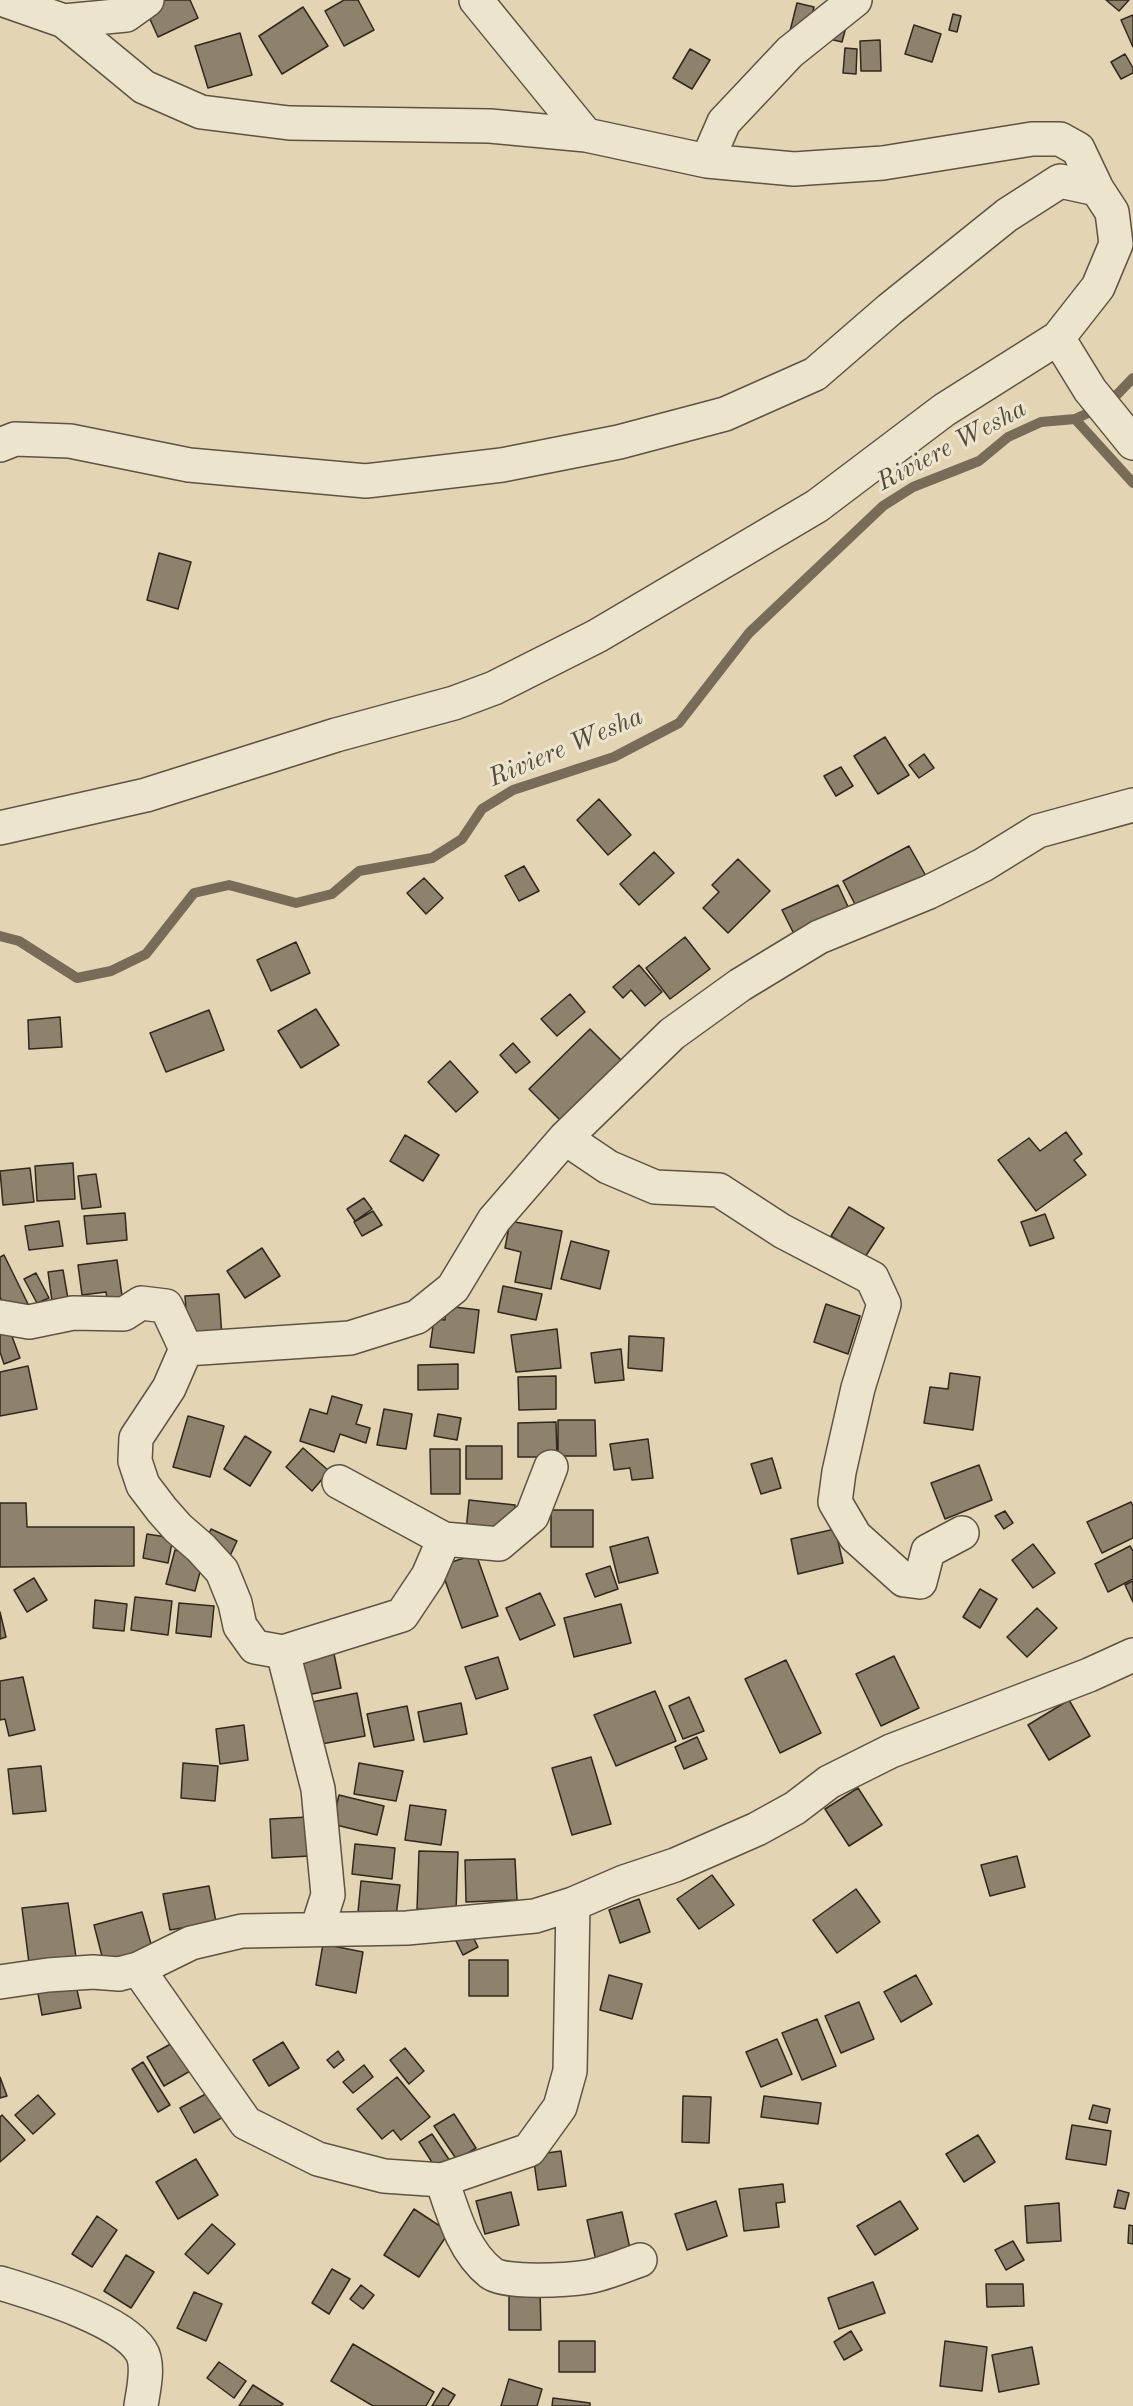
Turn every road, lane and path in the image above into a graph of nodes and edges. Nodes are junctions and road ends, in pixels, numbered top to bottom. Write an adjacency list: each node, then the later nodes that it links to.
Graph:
1 (4, 0): 5 (street)
2 (147, 0): 5 (street)
3 (476, 0): 6 (street)
4 (855, 0): 7 (street)
5 (64, 21): 6 (street)
6 (586, 135): 7 (street)
7 (707, 161): 8 (street)
8 (1097, 189): 9 (street); 11 (street)
9 (1058, 338): 10 (street); 13 (street)
10 (1125, 433)
11 (0, 445)
12 (1133, 805): 14 (street)
13 (0, 828)
14 (566, 1138): 16 (street); 19 (street)
15 (0, 1317): 16 (street)
16 (186, 1349): 21 (street)
17 (551, 1467): 20 (street)
18 (339, 1482): 20 (street)
19 (962, 1533)
20 (444, 1539): 21 (street)
21 (283, 1652): 24 (street)
22 (1133, 1654): 23 (street)
23 (573, 1904): 24 (street); 27 (street)
24 (317, 1929): 25 (street)
25 (138, 1969): 26 (street); 27 (street)
26 (0, 1982)
27 (442, 2180): 28 (street)
28 (640, 2260)
29 (0, 2283): 30 (street)
30 (141, 2406)

